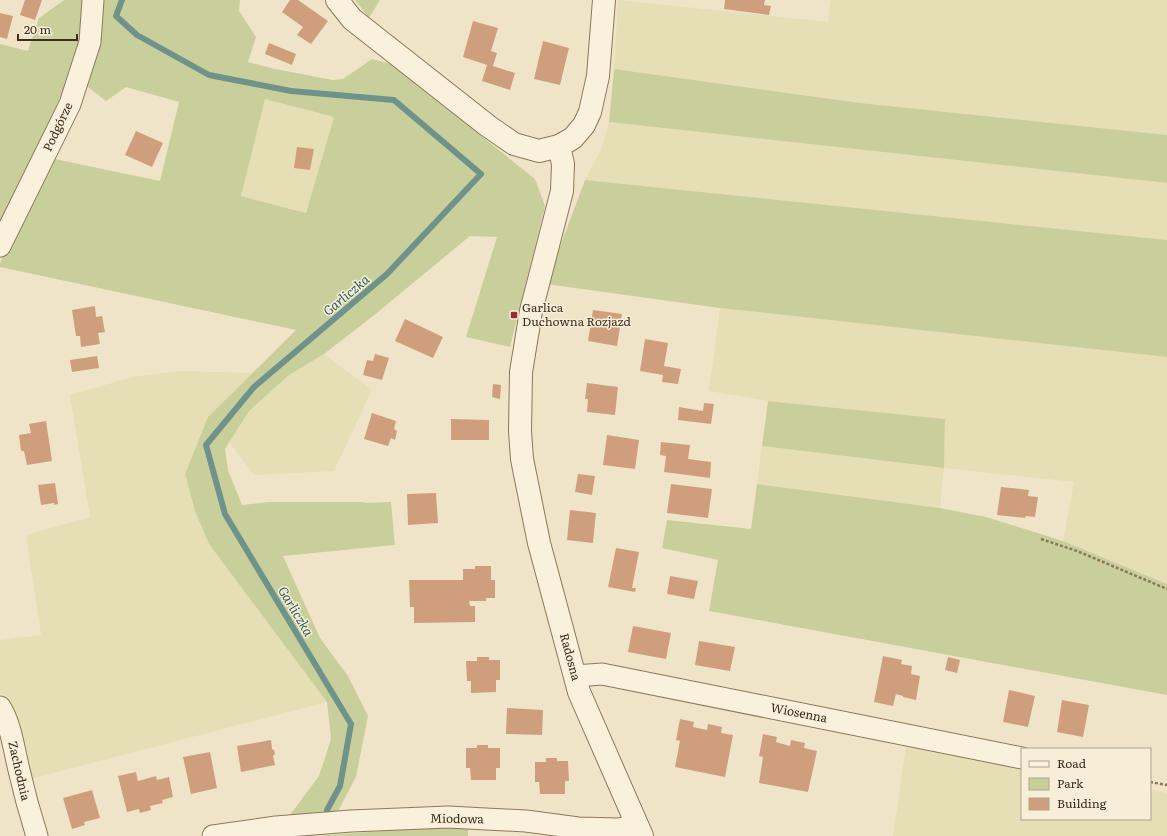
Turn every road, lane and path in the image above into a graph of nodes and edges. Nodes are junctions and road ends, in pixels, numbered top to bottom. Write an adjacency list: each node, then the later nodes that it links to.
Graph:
1 (94, 0): 5 (street, Podgórze)
2 (337, 0): 4 (street)
3 (604, 0): 4 (street)
4 (559, 146): 8 (street, Radosna)
5 (0, 246)
6 (1041, 539): 7 (path)
7 (1167, 588)
8 (575, 676): 10 (street, Wiosenna); 13 (street, Radosna)
9 (0, 707): 14 (street, Zachodnia)
10 (1021, 758)
11 (1151, 782): 12 (path)
12 (1167, 785)
13 (639, 830): 15 (street, Miodowa)
14 (37, 836)
15 (213, 836)

